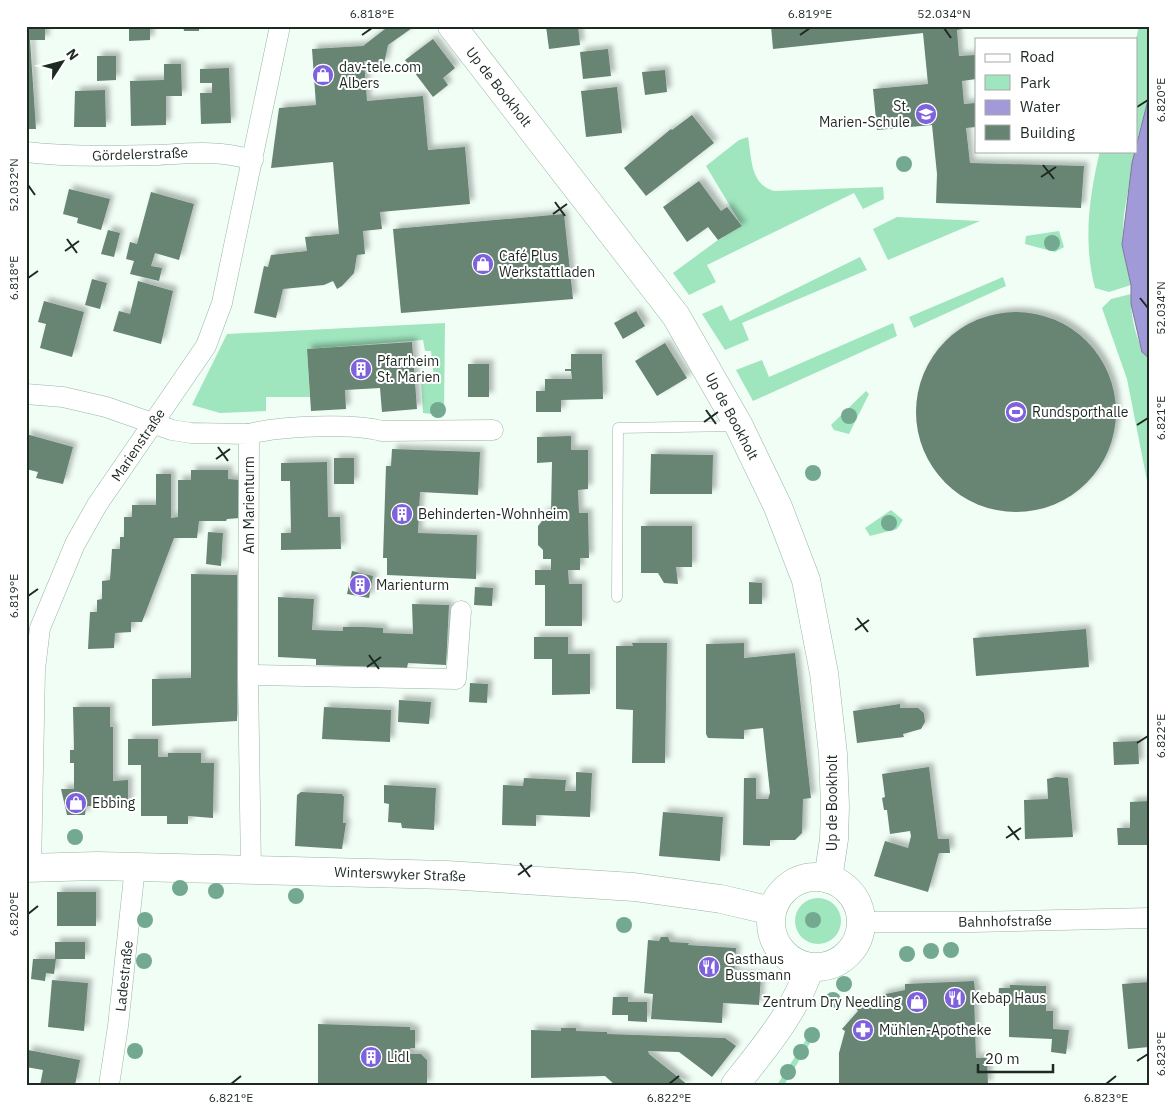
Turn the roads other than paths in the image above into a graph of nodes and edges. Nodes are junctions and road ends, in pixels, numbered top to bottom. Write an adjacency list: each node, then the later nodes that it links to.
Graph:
1 (280, 26): 4 (street, Marienstraße)
2 (452, 26): 7 (street, Up de Bookholt)
3 (26, 152): 4 (street, Gördelerstraße)
4 (253, 160): 6 (street, Marienstraße)
5 (26, 394): 6 (street)
6 (153, 422): 9 (street); 12 (street, Marienstraße)
7 (739, 426): 10 (lane); 17 (street, Up de Bookholt)
8 (493, 430): 9 (street)
9 (249, 434): 13 (street, Am Marienturm)
10 (617, 597)
11 (461, 611): 13 (street)
12 (33, 628): 15 (street, Marienstraße)
13 (248, 675): 16 (street, Am Marienturm)
14 (135, 867): 15 (street, Winterswyker Straße); 16 (street, Winterswyker Straße); 22 (street, Ladestraße)
15 (29, 868)
16 (251, 870): 18 (street, Winterswyker Straße)
17 (828, 879): 18 (street); 20 (street)
18 (772, 911): 21 (street)
19 (1149, 918): 20 (street, Bahnhofstraße)
20 (861, 922): 21 (street)
21 (810, 967): 23 (street)
22 (109, 1085)
23 (735, 1085)

